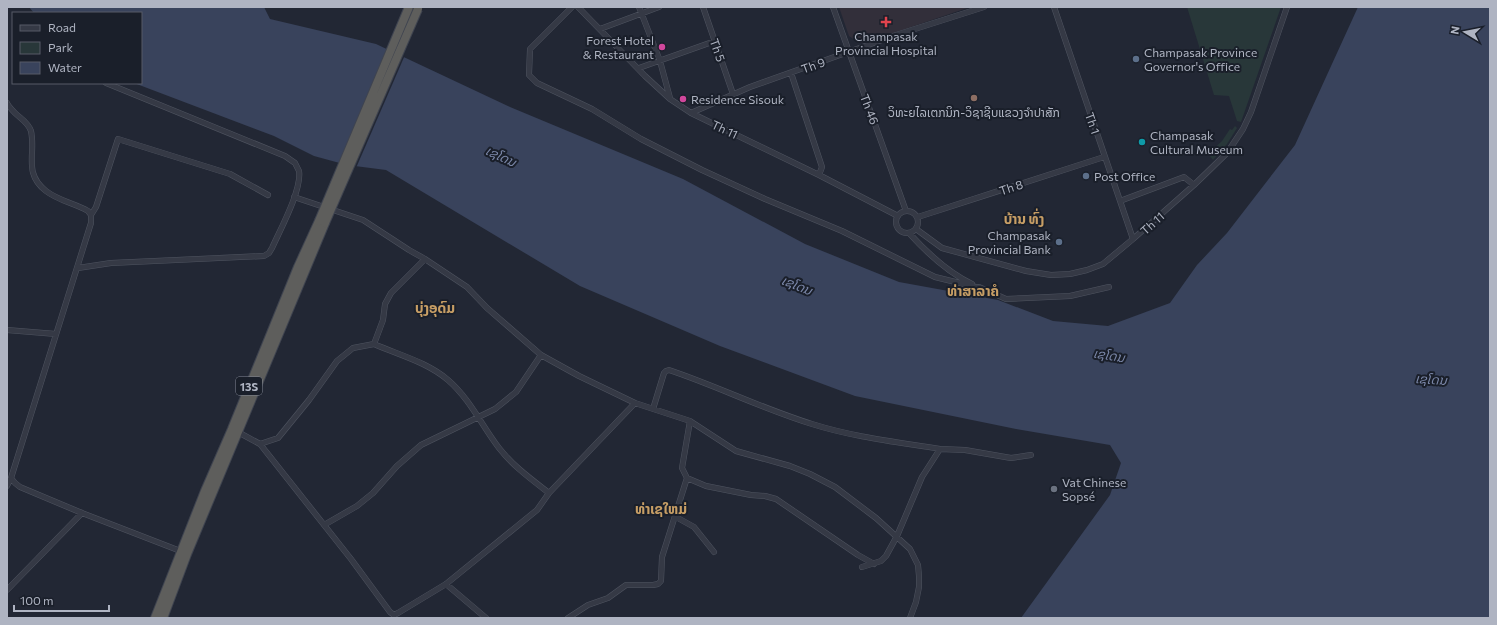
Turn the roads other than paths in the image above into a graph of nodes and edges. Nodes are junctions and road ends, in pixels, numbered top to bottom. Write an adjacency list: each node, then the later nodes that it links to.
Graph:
1 (409, 7): 34 (highway, 13S, bridge)
2 (572, 7): 40 (street)
3 (578, 7): 13 (street, Th 11)
4 (639, 7): 12 (street)
5 (659, 7): 12 (street)
6 (703, 7): 14 (street, Th 5)
7 (833, 7): 15 (street, Th 46)
8 (984, 7): 15 (street, Th 9)
9 (1054, 7): 24 (street, Th 1)
10 (1287, 7): 26 (street, Th 11)
11 (419, 8): 34 (highway, 13S, bridge)
12 (642, 14): 13 (street); 16 (street)
13 (600, 29): 17 (street, Th 11)
14 (715, 41): 16 (street); 20 (street, Th 5)
15 (848, 52): 18 (street, Th 9); 30 (street, Th 46)
16 (660, 61): 17 (street); 21 (street)
17 (639, 68): 21 (street, Th 11)
18 (791, 73): 20 (street, Th 9); 25 (street)
19 (108, 84): 28 (street)
20 (733, 94): 23 (street, Th 9)
21 (670, 99): 23 (street, Th 11)
22 (7, 103): 31 (street)
23 (691, 113): 25 (street, Th 11)
24 (1104, 157): 29 (street, Th 1); 33 (street, Th 8)
25 (819, 175): 32 (street, Th 11)
26 (1194, 185): 29 (street); 37 (street, Th 11)
27 (268, 195): 31 (street)
28 (294, 197): 38 (street); 39 (street)
29 (1120, 201): 37 (street, Th 1)
30 (906, 211): 32 (street); 33 (street)
31 (91, 215): 39 (street)
32 (898, 216): 36 (street)
33 (918, 217): 35 (street)
34 (322, 222): 50 (highway, 13S)
35 (916, 229): 36 (street); 37 (street, Th 11)
36 (909, 233): 40 (street)
37 (1133, 239)
38 (425, 259): 44 (street); 45 (street)
39 (78, 268): 43 (street)
40 (980, 288): 41 (street)
41 (1109, 288)
42 (7, 330): 43 (street)
43 (56, 334): 54 (street)
44 (374, 344): 48 (street); 51 (street)
45 (541, 354): 46 (street); 48 (street)
46 (635, 403): 47 (street); 57 (street)
47 (653, 409): 49 (street); 52 (street)
48 (479, 416): 57 (street); 60 (street)
49 (690, 420): 55 (street); 61 (street)
50 (235, 431): 51 (street); 62 (highway, 13S)
51 (260, 444): 60 (street)
52 (940, 449): 53 (street); 61 (street)
53 (1031, 455)
54 (11, 478): 56 (street); 58 (street)
55 (687, 478): 59 (street); 64 (street)
56 (7, 486)
57 (549, 493): 66 (street)
58 (82, 513): 62 (street); 67 (street)
59 (676, 517): 63 (street); 72 (street)
60 (324, 525): 68 (street)
61 (897, 536): 64 (street); 73 (street)
62 (184, 552): 69 (highway, 13S); 70 (highway, 13S)
63 (714, 552)
64 (874, 564): 65 (street)
65 (862, 567)
66 (446, 584): 68 (street); 71 (street)
67 (7, 590)
68 (394, 616)
69 (154, 618)
70 (163, 618)
71 (486, 618)
72 (568, 618)
73 (910, 618)

